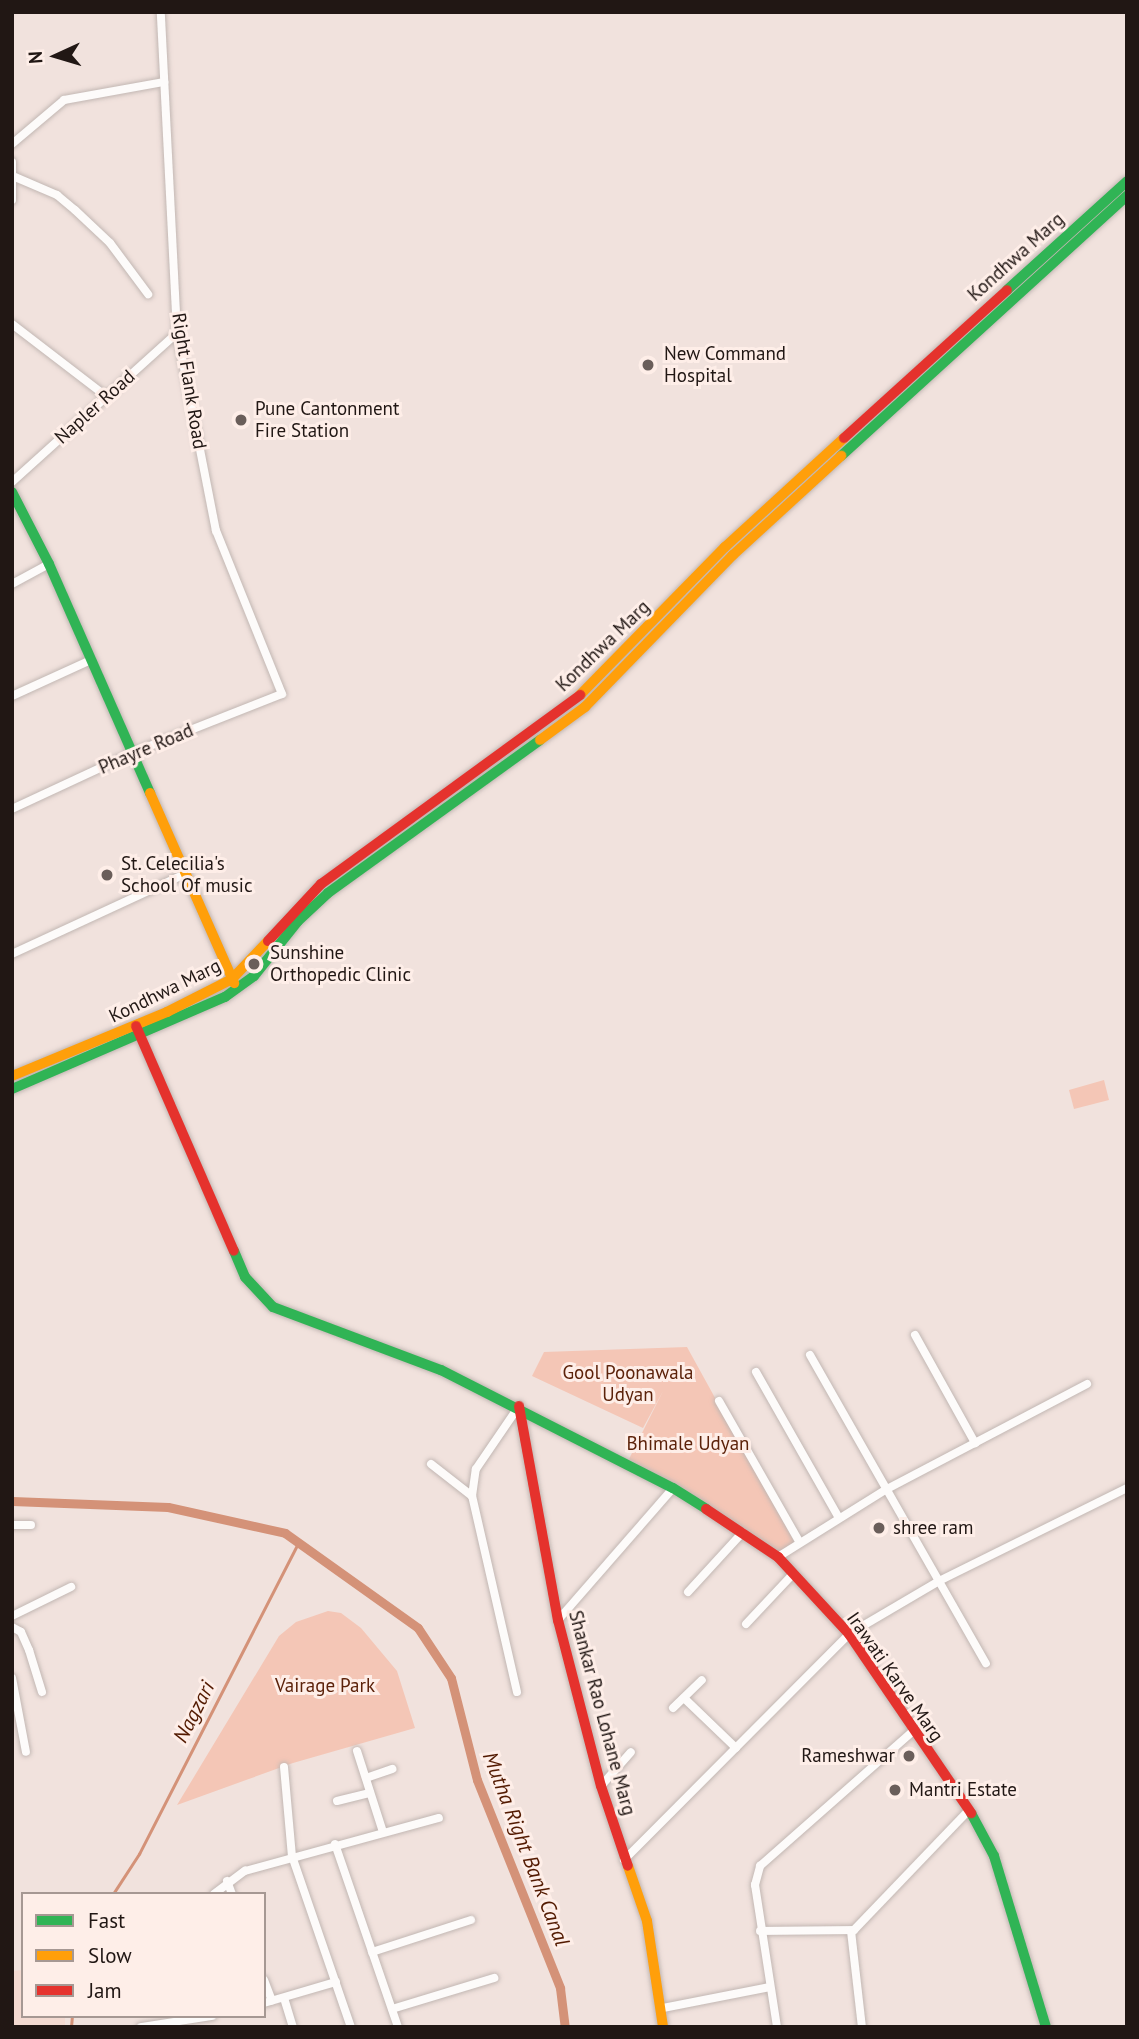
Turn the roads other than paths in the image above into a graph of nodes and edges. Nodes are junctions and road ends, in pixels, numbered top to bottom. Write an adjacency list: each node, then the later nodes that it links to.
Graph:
1 (162, 12): 2 (street, Right Flank Road)
2 (164, 82): 3 (street); 11 (street, Right Flank Road)
3 (12, 144)
4 (12, 162): 5 (street)
5 (15, 177): 8 (street); 9 (street)
6 (1127, 181): 13 (main road, Kondhwa Marg)
7 (1127, 196): 13 (main road, Kondhwa Marg)
8 (12, 200)
9 (148, 294)
10 (12, 324): 12 (street)
11 (177, 333): 12 (street, Napler Road); 19 (street, Right Flank Road)
12 (106, 396): 14 (street, Napler Road)
13 (868, 424): 25 (main road, Kondhwa Marg)
14 (12, 482)
15 (12, 492): 16 (main road)
16 (49, 564): 17 (street); 18 (main road)
17 (12, 584)
18 (92, 660): 20 (street); 21 (main road)
19 (282, 694): 21 (street, Phayre Road)
20 (12, 696)
21 (132, 753): 22 (street, Phayre Road); 23 (main road)
22 (12, 809)
23 (185, 874): 24 (street); 25 (main road)
24 (12, 954)
25 (234, 984): 26 (main road, Kondhwa Marg)
26 (138, 1030): 27 (main road, Kondhwa Marg); 28 (main road, Kondhwa Marg); 34 (main road, Irawati Karve Marg)
27 (12, 1076)
28 (12, 1089)
29 (915, 1335): 35 (street)
30 (810, 1355): 39 (street)
31 (755, 1372): 41 (street)
32 (1087, 1384): 35 (street)
33 (719, 1401): 45 (street)
34 (519, 1406): 37 (main road, Irawati Karve Marg); 40 (street); 52 (main road, Shankar Rao Lohane Marg)
35 (975, 1443): 39 (street)
36 (432, 1464): 40 (street)
37 (673, 1488): 44 (main road, Irawati Karve Marg); 52 (street)
38 (1127, 1488): 48 (street)
39 (887, 1489): 41 (street); 48 (street)
40 (472, 1496): 60 (street)
41 (839, 1518): 45 (street)
42 (12, 1525): 43 (street)
43 (31, 1525)
44 (743, 1532): 46 (main road, Irawati Karve Marg); 50 (street)
45 (800, 1543): 46 (street)
46 (778, 1557): 47 (main road, Irawati Karve Marg)
47 (793, 1574): 53 (street); 55 (main road, Irawati Karve Marg)
48 (939, 1581): 55 (street); 56 (street)
49 (71, 1587): 51 (street)
50 (688, 1592)
51 (12, 1616)
52 (558, 1620): 71 (main road, Shankar Rao Lohane Marg)
53 (746, 1624)
54 (12, 1627): 59 (street)
55 (849, 1634): 63 (main road, Irawati Karve Marg); 64 (street)
56 (986, 1663)
57 (12, 1678): 66 (street)
58 (702, 1680): 61 (street)
59 (42, 1692)
60 (517, 1692)
61 (684, 1698): 62 (street); 64 (street)
62 (673, 1708)
63 (912, 1732): 74 (main road, Irawati Karve Marg); 84 (street)
64 (736, 1748): 79 (street)
65 (357, 1751): 70 (street)
66 (26, 1752)
67 (631, 1752): 71 (street)
68 (284, 1767): 78 (street)
69 (392, 1769): 70 (street)
70 (366, 1778): 72 (street)
71 (601, 1786): 79 (main road, Shankar Rao Lohane Marg)
72 (370, 1793): 73 (street); 76 (street)
73 (337, 1801)
74 (970, 1810): 85 (street); 102 (main road, Irawati Karve Marg)
75 (439, 1818): 76 (street)
76 (383, 1832): 77 (street)
77 (335, 1844): 78 (street); 86 (street)
78 (292, 1856): 80 (street); 88 (street)
79 (624, 1860): 92 (main road, Shankar Rao Lohane Marg)
80 (227, 1881): 81 (street); 82 (street)
81 (216, 1892)
82 (231, 1892)
83 (471, 1920): 86 (street)
84 (760, 1931): 85 (street); 89 (street)
85 (851, 1931): 101 (street)
86 (372, 1952): 93 (street)
87 (494, 1978): 93 (street)
88 (336, 1983): 90 (street); 97 (street)
89 (770, 1987): 92 (street); 100 (street)
90 (284, 1998): 91 (street); 96 (street)
91 (268, 2002)
92 (663, 2008): 99 (main road, Shankar Rao Lohane Marg)
93 (392, 2009): 98 (street)
94 (197, 2021): 95 (street)
95 (141, 2027)
96 (293, 2027)
97 (351, 2027)
98 (398, 2027)
99 (663, 2027)
100 (777, 2027)
101 (862, 2027)
102 (1046, 2027)

